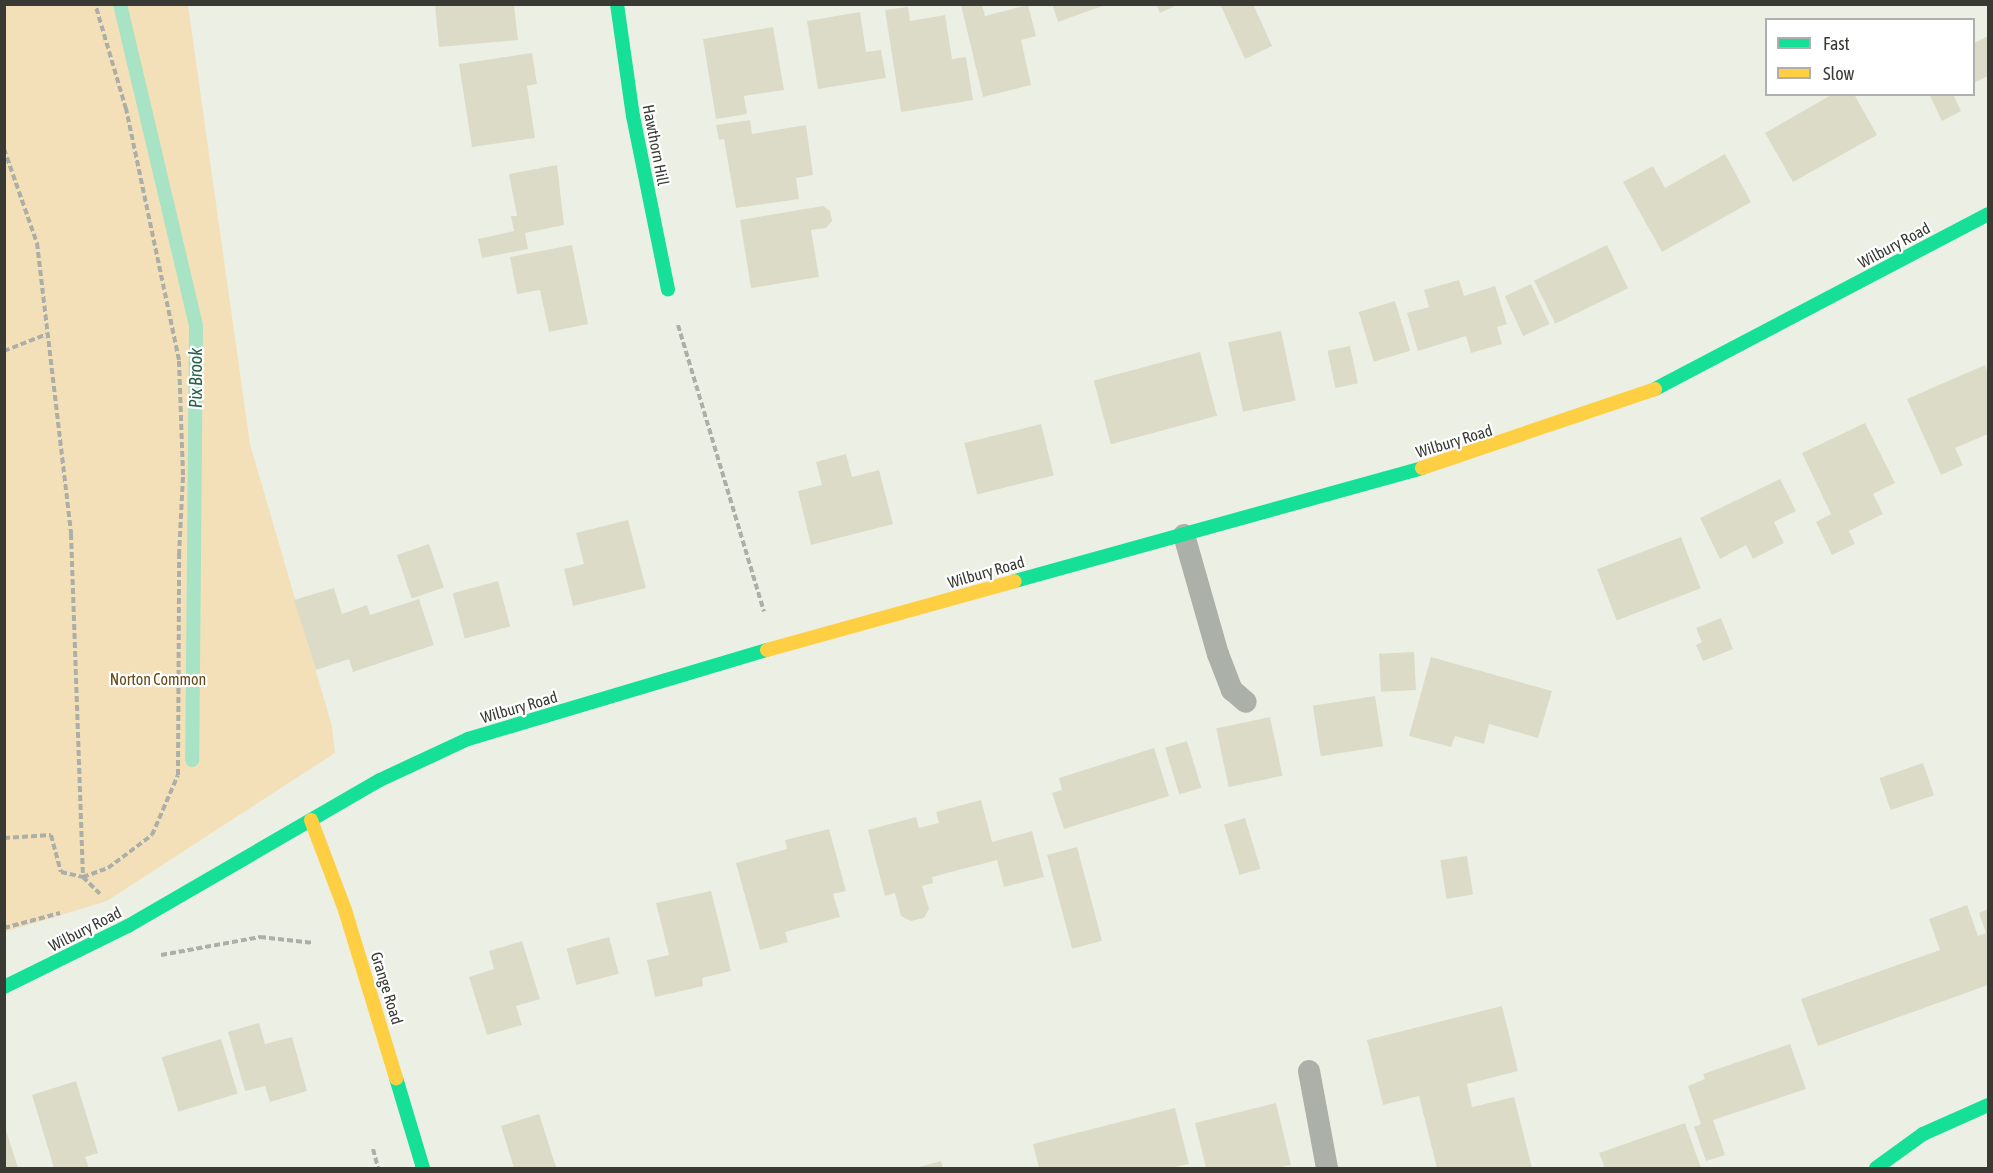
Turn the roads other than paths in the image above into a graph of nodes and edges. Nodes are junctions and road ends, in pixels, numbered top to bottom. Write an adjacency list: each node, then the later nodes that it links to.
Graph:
1 (617, 4): 3 (street, Hawthorn Hill)
2 (1989, 214): 4 (street, Wilbury Road)
3 (668, 290)
4 (1184, 534): 5 (lane); 6 (street, Wilbury Road)
5 (1246, 702)
6 (311, 820): 7 (street, Wilbury Road); 10 (street, Grange Road)
7 (4, 987)
8 (1309, 1071): 11 (lane)
9 (1989, 1105): 12 (street)
10 (423, 1168)
11 (1327, 1168)
12 (1876, 1168)

